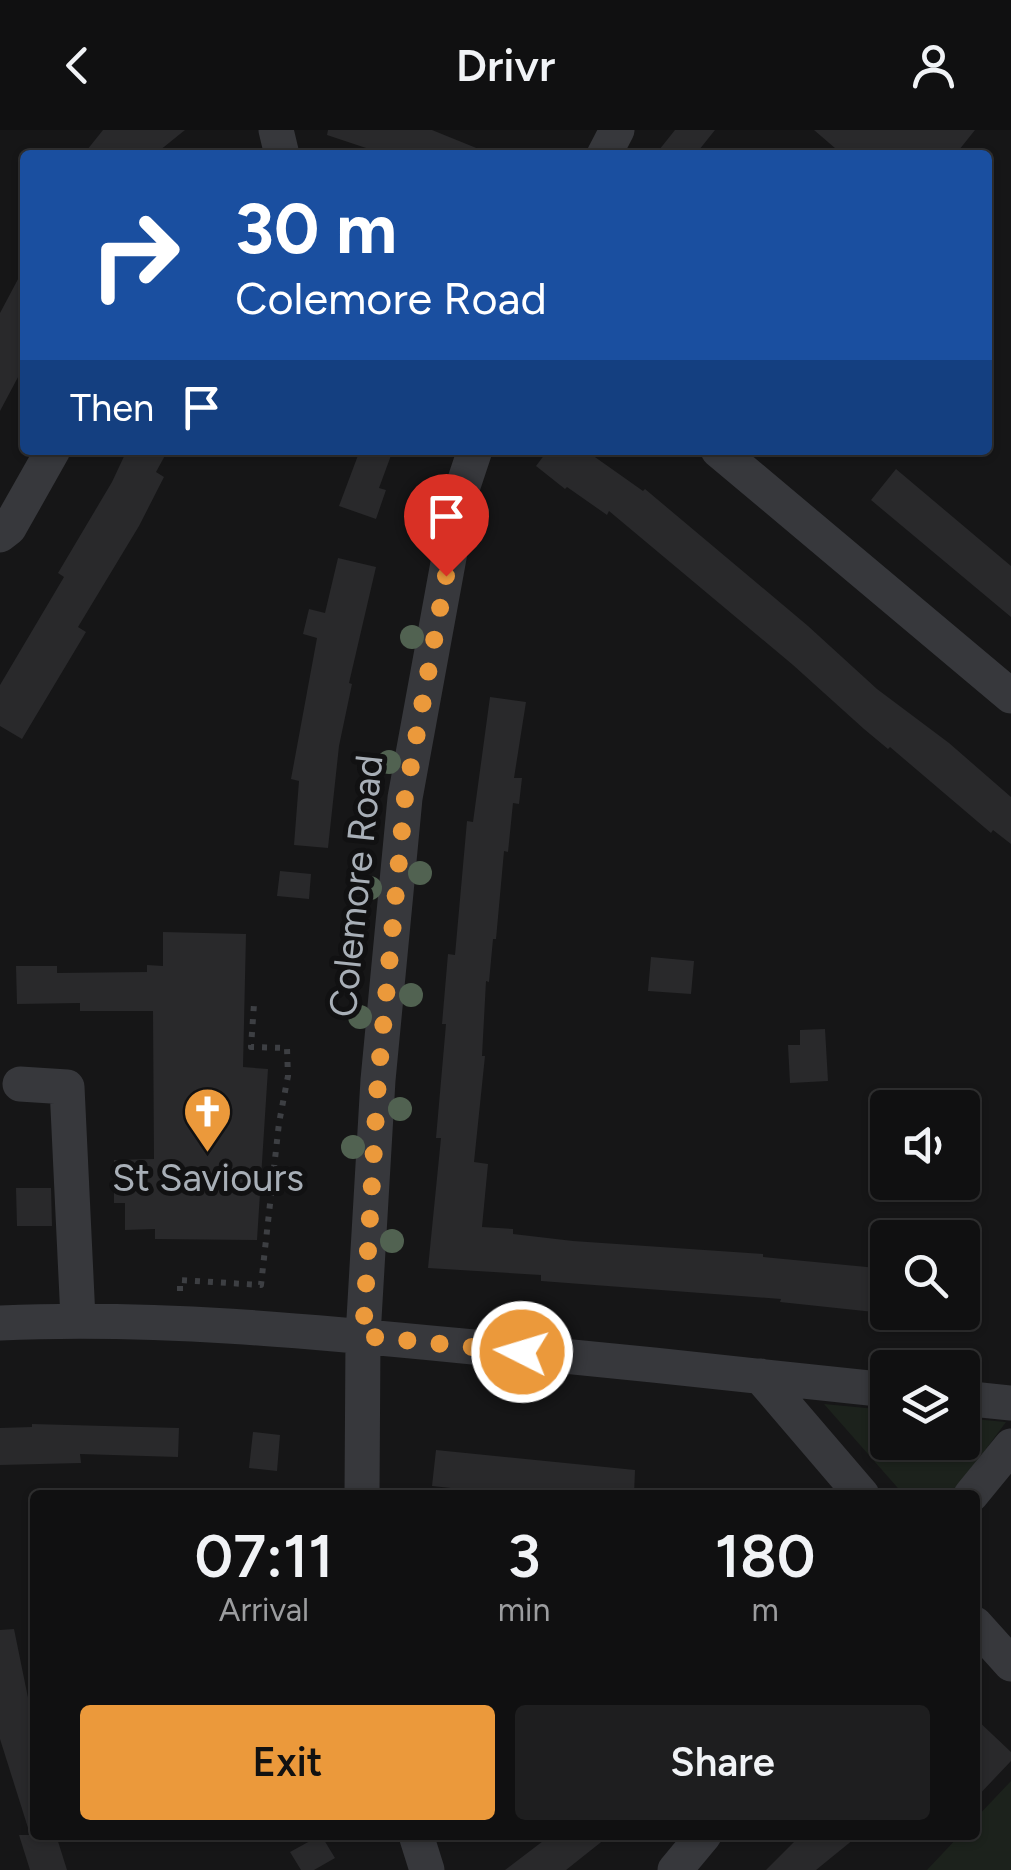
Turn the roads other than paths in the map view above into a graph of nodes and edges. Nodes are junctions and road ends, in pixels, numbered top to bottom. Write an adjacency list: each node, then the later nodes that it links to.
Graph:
1 (51, 455): 4 (street)
2 (473, 455): 9 (street, Colemore Road)
3 (724, 455): 5 (street)
4 (3, 541)
5 (1011, 696)
6 (20, 1084): 7 (street)
7 (78, 1319): 8 (street); 9 (street)
8 (0, 1322)
9 (363, 1336): 10 (street); 15 (street, Colemore Road)
10 (760, 1376): 11 (street); 16 (street)
11 (870, 1388)
12 (980, 1400): 13 (street)
13 (1011, 1403)
14 (1011, 1446): 17 (street)
15 (362, 1490)
16 (858, 1490)
17 (975, 1490)
18 (980, 1630): 19 (street)
19 (1011, 1664)
20 (418, 1840): 22 (street)
21 (700, 1840): 23 (street)
22 (427, 1870)
23 (675, 1870)

